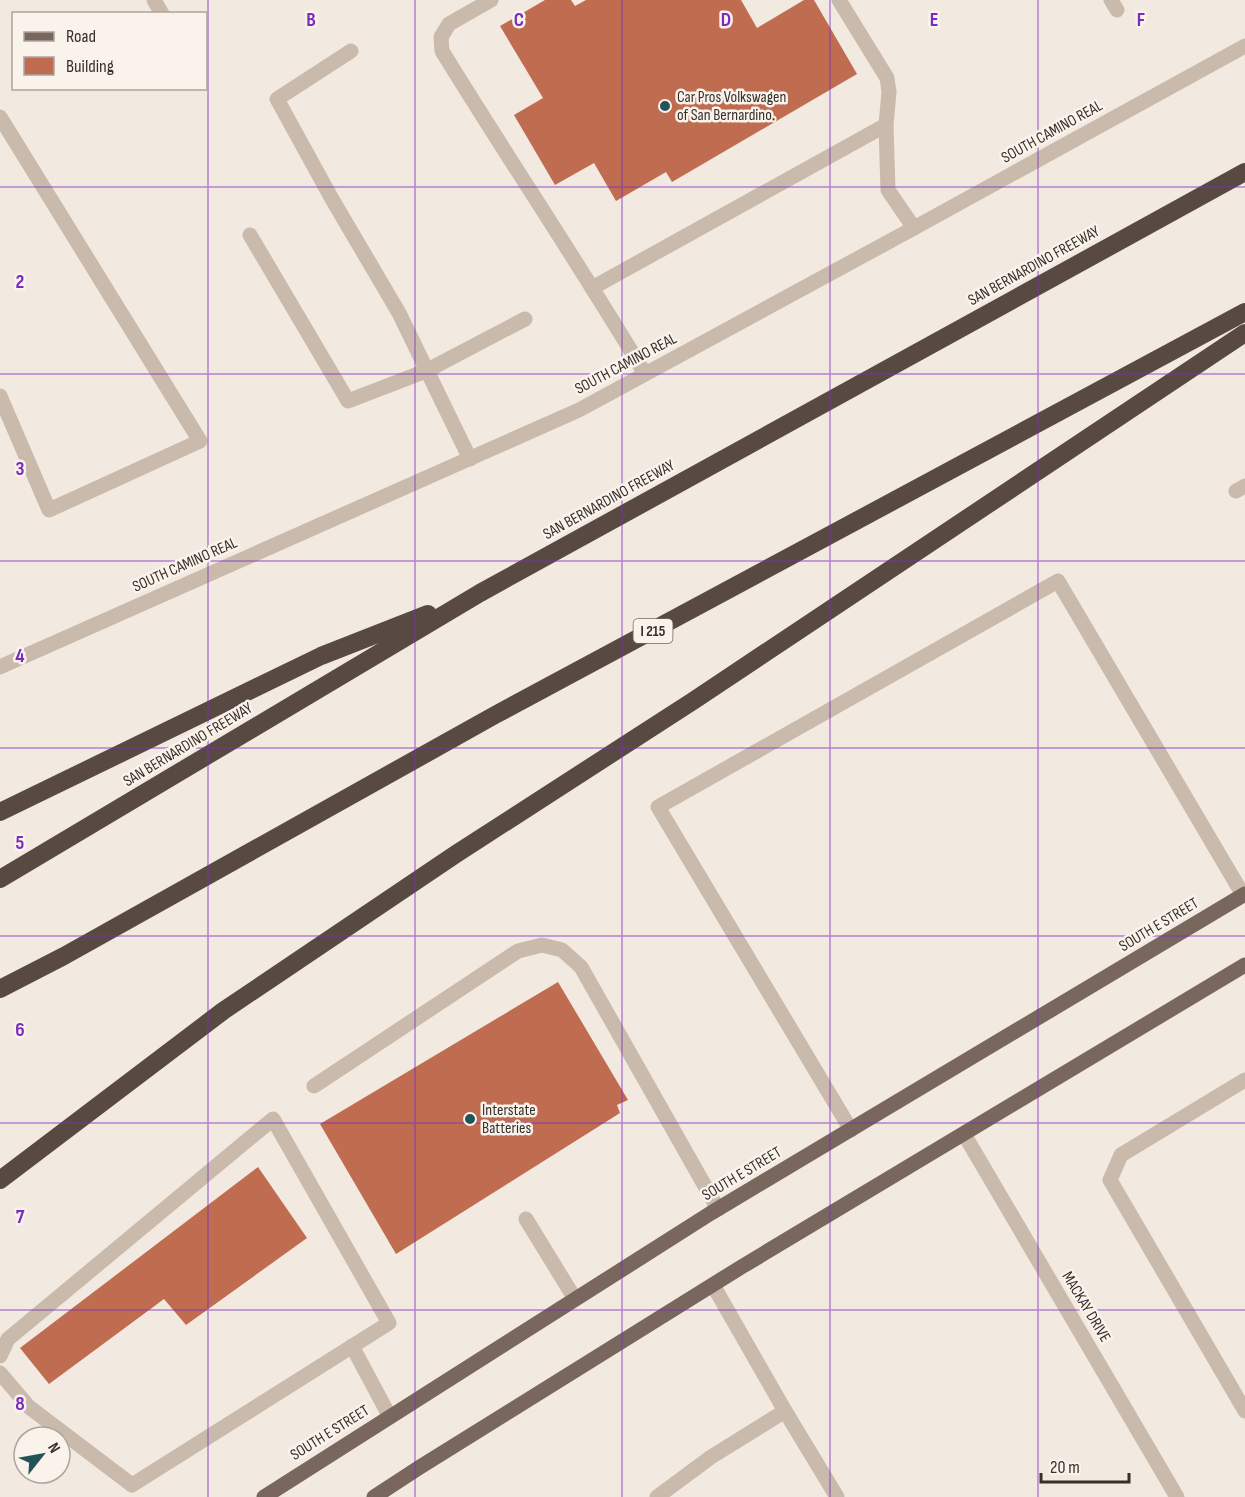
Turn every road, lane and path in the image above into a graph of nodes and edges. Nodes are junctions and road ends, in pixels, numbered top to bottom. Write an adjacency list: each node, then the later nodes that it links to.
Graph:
1 (491, 0): 10 (street)
2 (839, 0): 6 (street)
3 (1245, 46): 8 (street, SOUTH CAMINO REAL)
4 (351, 51): 14 (street)
5 (0, 117): 16 (street)
6 (886, 125): 8 (street); 10 (street)
7 (1245, 172): 18 (highway, SAN BERNARDINO FREEWAY)
8 (914, 228): 15 (street, SOUTH CAMINO REAL)
9 (250, 235): 14 (street)
10 (592, 288): 15 (street)
11 (1245, 312): 23 (highway, I 215)
12 (525, 319): 14 (street)
13 (1245, 333): 31 (highway)
14 (426, 371): 17 (street)
15 (645, 374): 17 (street, SOUTH CAMINO REAL)
16 (0, 396)
17 (470, 459): 19 (street, SOUTH CAMINO REAL)
18 (480, 594): 20 (highway); 21 (highway, SAN BERNARDINO FREEWAY)
19 (0, 667)
20 (0, 812)
21 (0, 879)
22 (1244, 894): 29 (main road, SOUTH E STREET); 29 (street)
23 (64, 956): 25 (highway, I 215); 26 (highway)
24 (1245, 966): 30 (main road)
25 (0, 989)
26 (0, 998)
27 (1245, 1080): 40 (street)
28 (314, 1086): 32 (street)
29 (851, 1130): 32 (main road, SOUTH E STREET)
30 (964, 1134): 34 (main road); 46 (street, MACKAY DRIVE)
31 (0, 1180)
32 (718, 1209): 35 (main road, SOUTH E STREET)
33 (526, 1219): 35 (street)
34 (713, 1285): 39 (street); 43 (main road)
35 (575, 1299): 41 (main road, SOUTH E STREET)
36 (352, 1346): 37 (street); 38 (street); 41 (street)
37 (0, 1356)
38 (0, 1372)
39 (785, 1411): 44 (street); 45 (street)
40 (1245, 1411)
41 (390, 1417): 42 (main road, SOUTH E STREET)
42 (264, 1497)
43 (374, 1497)
44 (657, 1497)
45 (837, 1497)
46 (1177, 1497)

